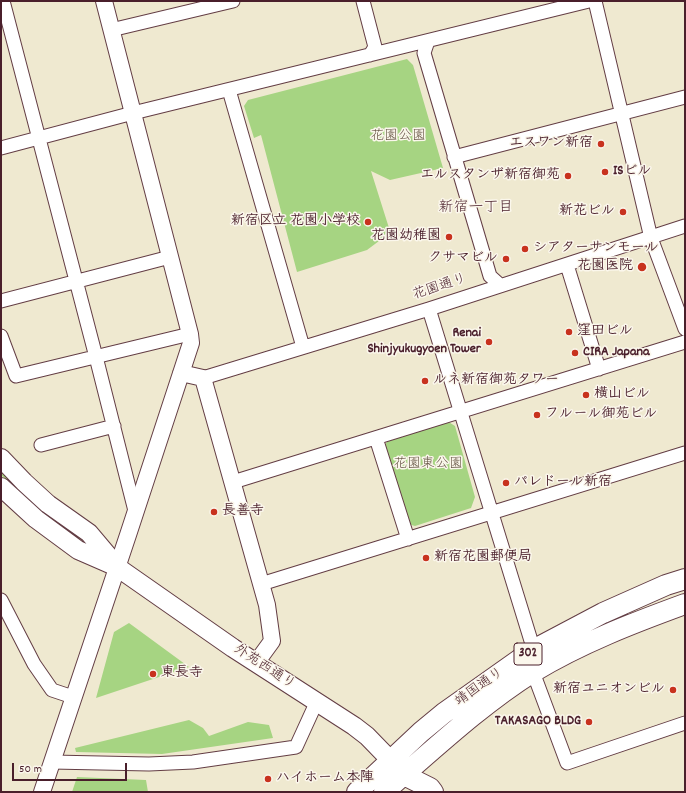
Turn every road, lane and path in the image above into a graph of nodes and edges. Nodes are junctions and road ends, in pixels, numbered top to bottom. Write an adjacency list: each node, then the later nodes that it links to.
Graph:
1 (3, 1): 14 (street)
2 (104, 1): 7 (street)
3 (233, 1): 7 (street)
4 (363, 1): 9 (street)
5 (589, 1): 8 (street)
6 (595, 1): 13 (street)
7 (111, 30): 12 (street)
8 (428, 41): 9 (street); 16 (street)
9 (370, 55): 10 (street)
10 (229, 90): 12 (street); 29 (street)
11 (685, 97): 13 (street)
12 (133, 113): 14 (street); 19 (street)
13 (622, 115): 16 (street); 18 (street)
14 (40, 138): 15 (street); 21 (street)
15 (1, 148)
16 (454, 157): 22 (street)
17 (685, 226): 18 (street, 花園通り)
18 (651, 238): 20 (street, 花園通り); 25 (street)
19 (170, 257): 21 (street); 26 (street)
20 (566, 265): 22 (street, 花園通り); 31 (street)
21 (77, 281): 23 (street); 30 (street)
22 (500, 285): 24 (street, 花園通り)
23 (1, 301)
24 (429, 308): 29 (street, 花園通り); 34 (street)
25 (685, 329)
26 (190, 334): 30 (street); 32 (street)
27 (1, 336): 30 (street)
28 (685, 342): 31 (street)
29 (303, 347): 33 (street, 花園通り)
30 (96, 357): 35 (street)
31 (598, 369): 34 (street)
32 (181, 373): 33 (street); 42 (street)
33 (204, 378): 40 (street)
34 (460, 412): 36 (street); 43 (street)
35 (114, 426): 37 (street); 42 (street)
36 (376, 438): 40 (street); 44 (street)
37 (41, 445)
38 (685, 453): 43 (street)
39 (1, 458): 45 (main road, 外苑西通り)
40 (232, 482): 47 (street)
41 (1, 487): 45 (main road, 外苑西通り)
42 (135, 511): 45 (street)
43 (492, 513): 44 (street); 51 (street)
44 (408, 539): 47 (street)
45 (117, 567): 50 (main road, 外苑西通り); 52 (street)
46 (685, 579): 51 (main road, 靖国通り / 302)
47 (261, 584): 50 (street)
48 (1, 600): 52 (street)
49 (685, 604): 51 (main road, 靖国通り / 302)
50 (256, 663): 53 (main road, 外苑西通り)
51 (535, 664): 54 (street); 55 (main road, 靖国通り / 302); 57 (main road, 靖国通り / 302)
52 (73, 697): 56 (street)
53 (317, 701): 55 (main road, 外苑西通り); 56 (street)
54 (685, 723)
55 (391, 760): 57 (main road, 外苑西通り); 59 (main road, 靖国通り / 302)
56 (52, 762): 58 (street)
57 (408, 784): 60 (main road, 靖国通り / 302); 61 (main road)
58 (42, 792)
59 (357, 792)
60 (384, 792)
61 (434, 792)

